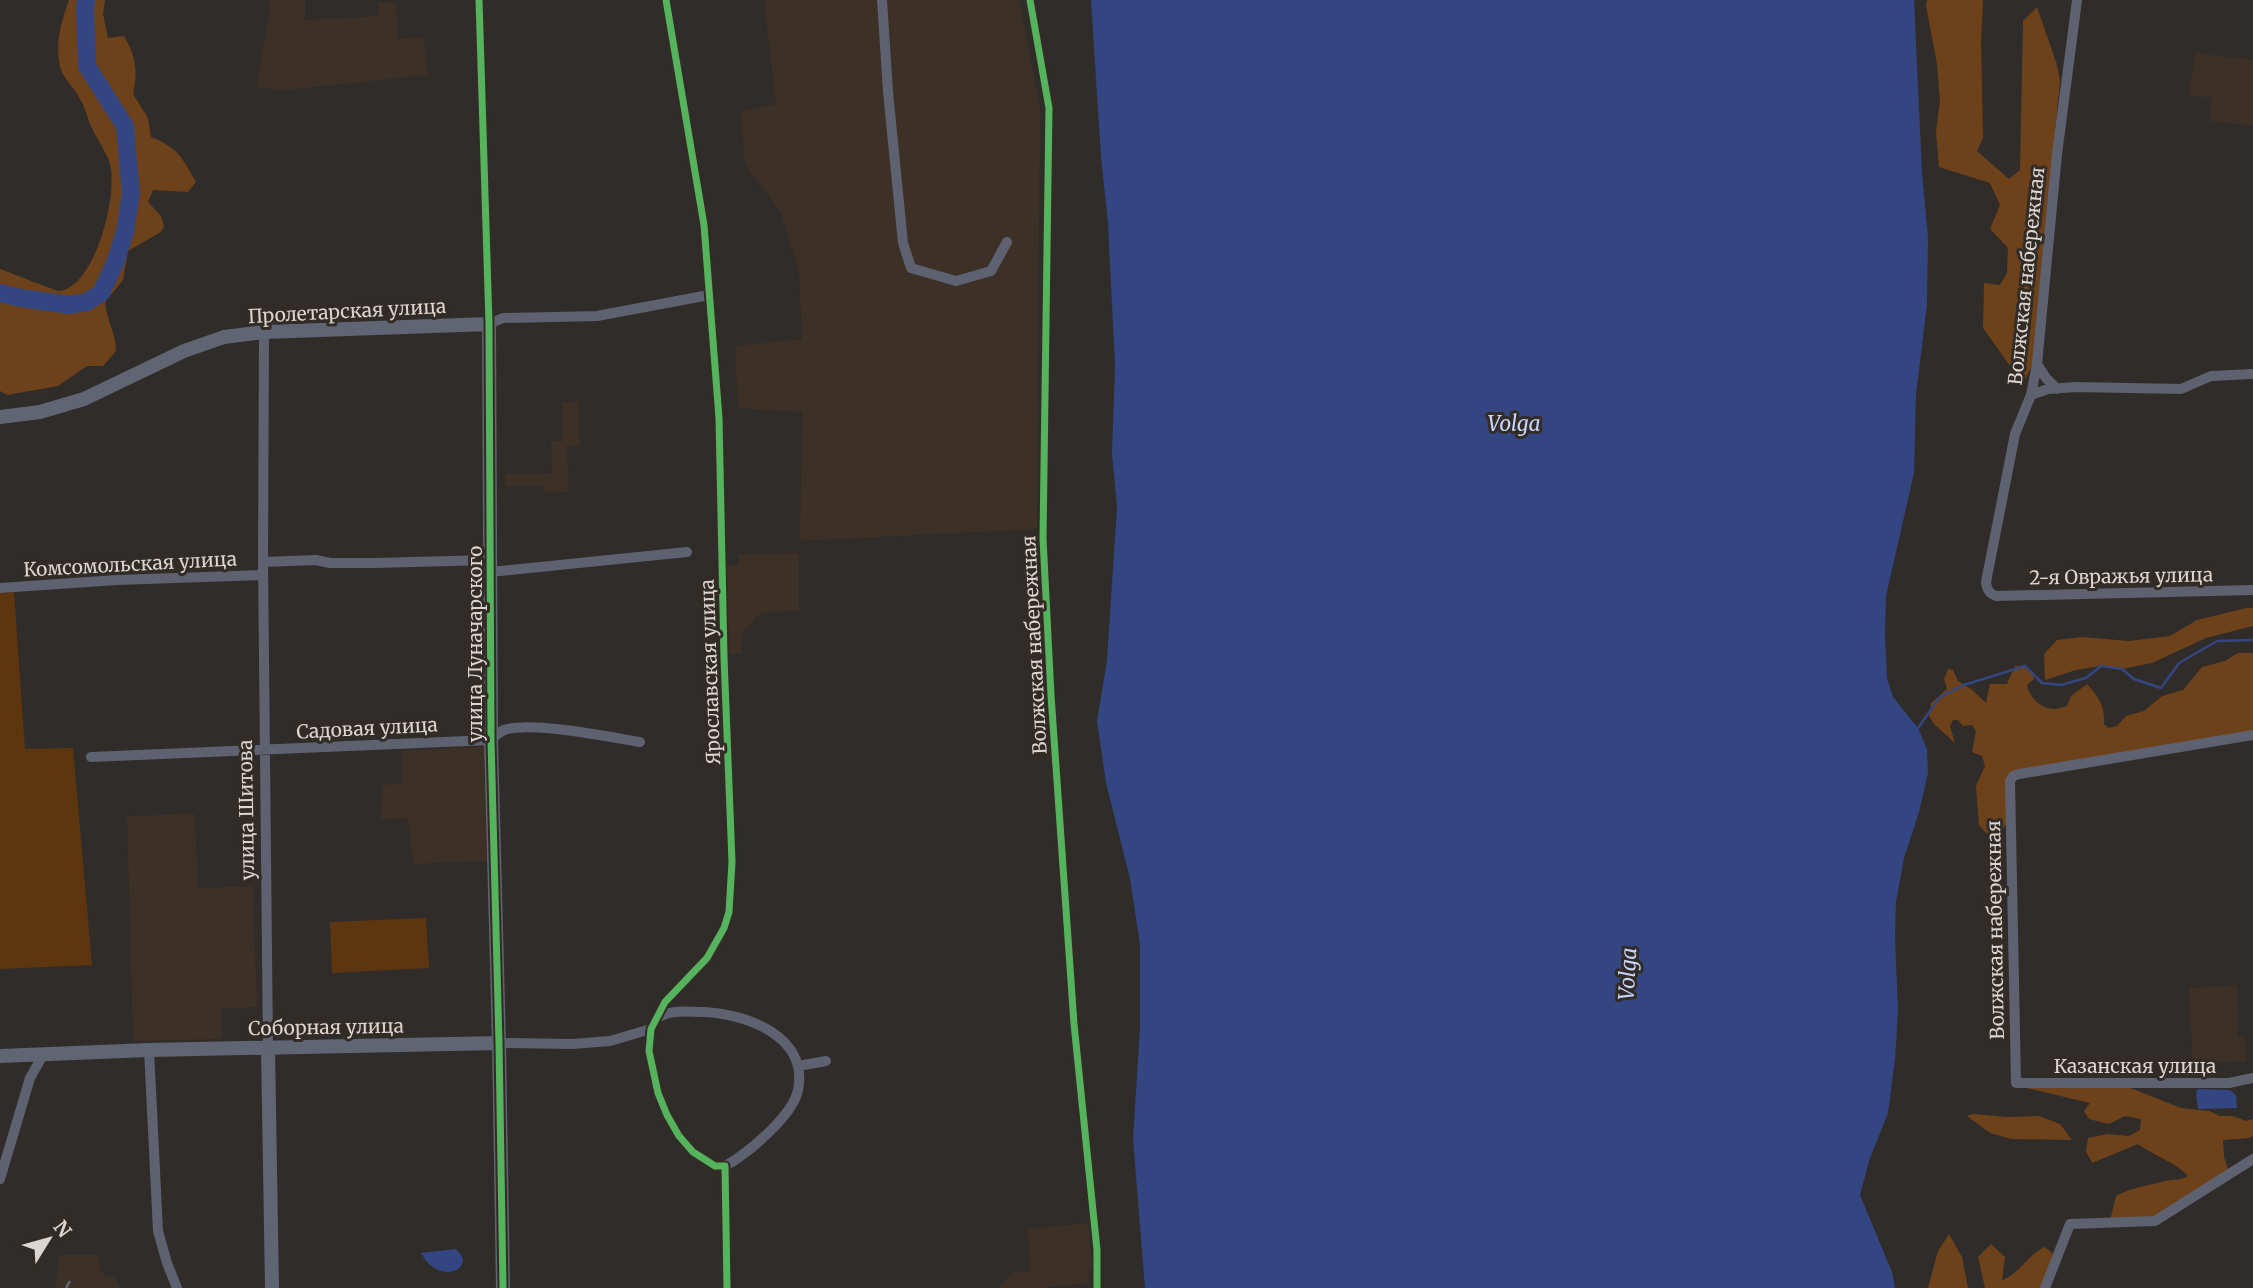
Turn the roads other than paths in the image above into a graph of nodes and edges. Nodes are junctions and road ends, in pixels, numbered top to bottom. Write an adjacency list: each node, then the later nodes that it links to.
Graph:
1 (479, 0): 8 (street, улица Луначарского)
2 (666, 0): 7 (street, Ярославская улица)
3 (882, 0): 6 (street)
4 (1030, 0): 45 (street, Волжская набережная)
5 (2077, 0): 10 (street, Волжская набережная)
6 (1007, 242)
7 (709, 295): 8 (street, Пролетарская улица); 27 (street, Ярославская улица)
8 (489, 324): 9 (street, Пролетарская улица); 17 (street, улица Луначарского)
9 (264, 332): 14 (street, Пролетарская улица); 16 (street, улица Шитова)
10 (2037, 364): 12 (street); 13 (street, Волжская набережная)
11 (2253, 374): 12 (street)
12 (2057, 389): 13 (street)
13 (2031, 395): 21 (street, Волжская набережная)
14 (0, 417)
15 (687, 552): 17 (street, Комсомольская улица)
16 (262, 562): 17 (street, Комсомольская улица); 18 (street, улица Шитова)
17 (490, 566): 23 (street, улица Луначарского)
18 (263, 575): 19 (street, Комсомольская улица); 25 (street, улица Шитова)
19 (0, 588)
20 (2253, 590): 21 (street, 2-я Овражья улица)
21 (1990, 593)
22 (2253, 735): 37 (street, Волжская набережная)
23 (491, 740): 24 (street, Садовая улица); 25 (street, Садовая улица); 29 (street, улица Луначарского)
24 (640, 742)
25 (264, 750): 26 (street, Садовая улица); 30 (street, улица Шитова)
26 (91, 757)
27 (657, 1018): 28 (street, Ярославская улица); 35 (street)
28 (651, 1029): 29 (street, Соборная улица); 39 (street, Ярославская улица)
29 (499, 1043): 30 (street, Соборная улица); 43 (street, улица Луначарского)
30 (268, 1048): 31 (street, Соборная улица); 42 (street, улица Шитова)
31 (149, 1050): 32 (street, Соборная улица); 41 (street)
32 (43, 1055): 33 (street, Соборная улица); 40 (street)
33 (0, 1056)
34 (826, 1061): 35 (street)
35 (798, 1066): 39 (street)
36 (2253, 1078): 37 (street, Казанская улица)
37 (2016, 1083)
38 (2253, 1159): 46 (street)
39 (725, 1166): 44 (street)
40 (0, 1179)
41 (177, 1288)
42 (272, 1288)
43 (503, 1288)
44 (727, 1288)
45 (1097, 1288)
46 (2045, 1288)

